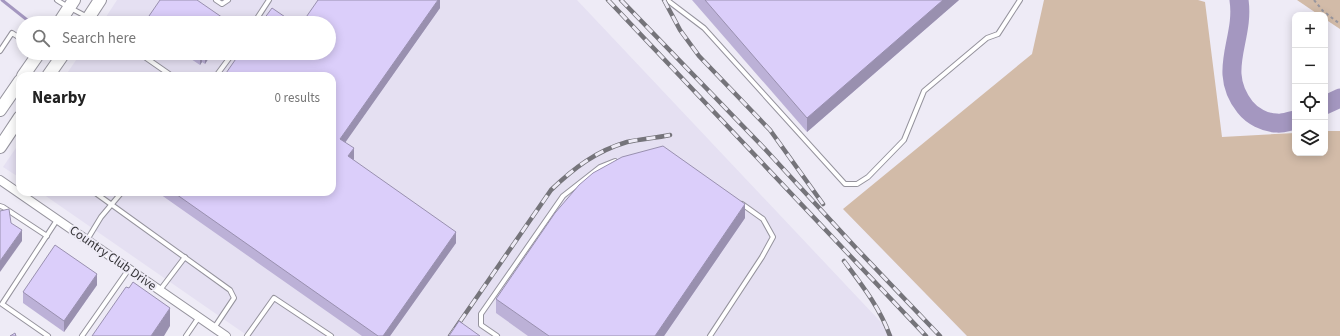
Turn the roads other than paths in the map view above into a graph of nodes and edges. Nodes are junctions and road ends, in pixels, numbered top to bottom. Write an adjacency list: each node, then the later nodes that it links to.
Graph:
1 (57, 0): 8 (lane)
2 (100, 0): 11 (main road)
3 (216, 0): 4 (lane)
4 (228, 0)
5 (269, 0): 12 (lane)
6 (667, 0): 7 (lane)
7 (1020, 0)
8 (71, 4): 9 (main road); 10 (lane)
9 (63, 16)
10 (84, 16)
11 (92, 16)
12 (259, 16)
13 (16, 35): 14 (lane)
14 (0, 50)
15 (34, 60): 19 (main road)
16 (59, 60): 20 (main road)
17 (149, 60): 21 (lane)
18 (228, 60): 22 (lane)
19 (26, 72)
20 (51, 72)
21 (166, 72)
22 (219, 72)
23 (16, 86): 24 (main road)
24 (1, 107)
25 (16, 123): 26 (main road)
26 (0, 147)
27 (620, 159): 53 (lane)
28 (0, 180): 29 (street, Country Club Drive)
29 (16, 191)
30 (23, 196): 38 (street, Country Club Drive)
31 (100, 196): 34 (lane)
32 (119, 196): 34 (lane)
33 (737, 201): 54 (lane)
34 (112, 205): 40 (lane); 41 (lane)
35 (0, 206): 36 (lane)
36 (15, 214): 37 (lane); 39 (lane)
37 (8, 216)
38 (58, 220): 39 (lane); 40 (street, Country Club Drive)
39 (47, 236): 44 (lane)
40 (87, 240): 42 (street, Country Club Drive)
41 (185, 257): 43 (lane); 46 (lane)
42 (129, 269): 43 (street, Country Club Drive); 49 (lane)
43 (160, 291): 45 (street, Country Club Drive)
44 (1, 304): 48 (lane)
45 (199, 317): 46 (street, Country Club Drive); 50 (lane)
46 (214, 328): 47 (street, Country Club Drive)
47 (222, 335)
48 (48, 336)
49 (82, 336)
50 (186, 336)
51 (247, 336): 52 (lane)
52 (331, 336)
53 (497, 336)
54 (710, 336)

